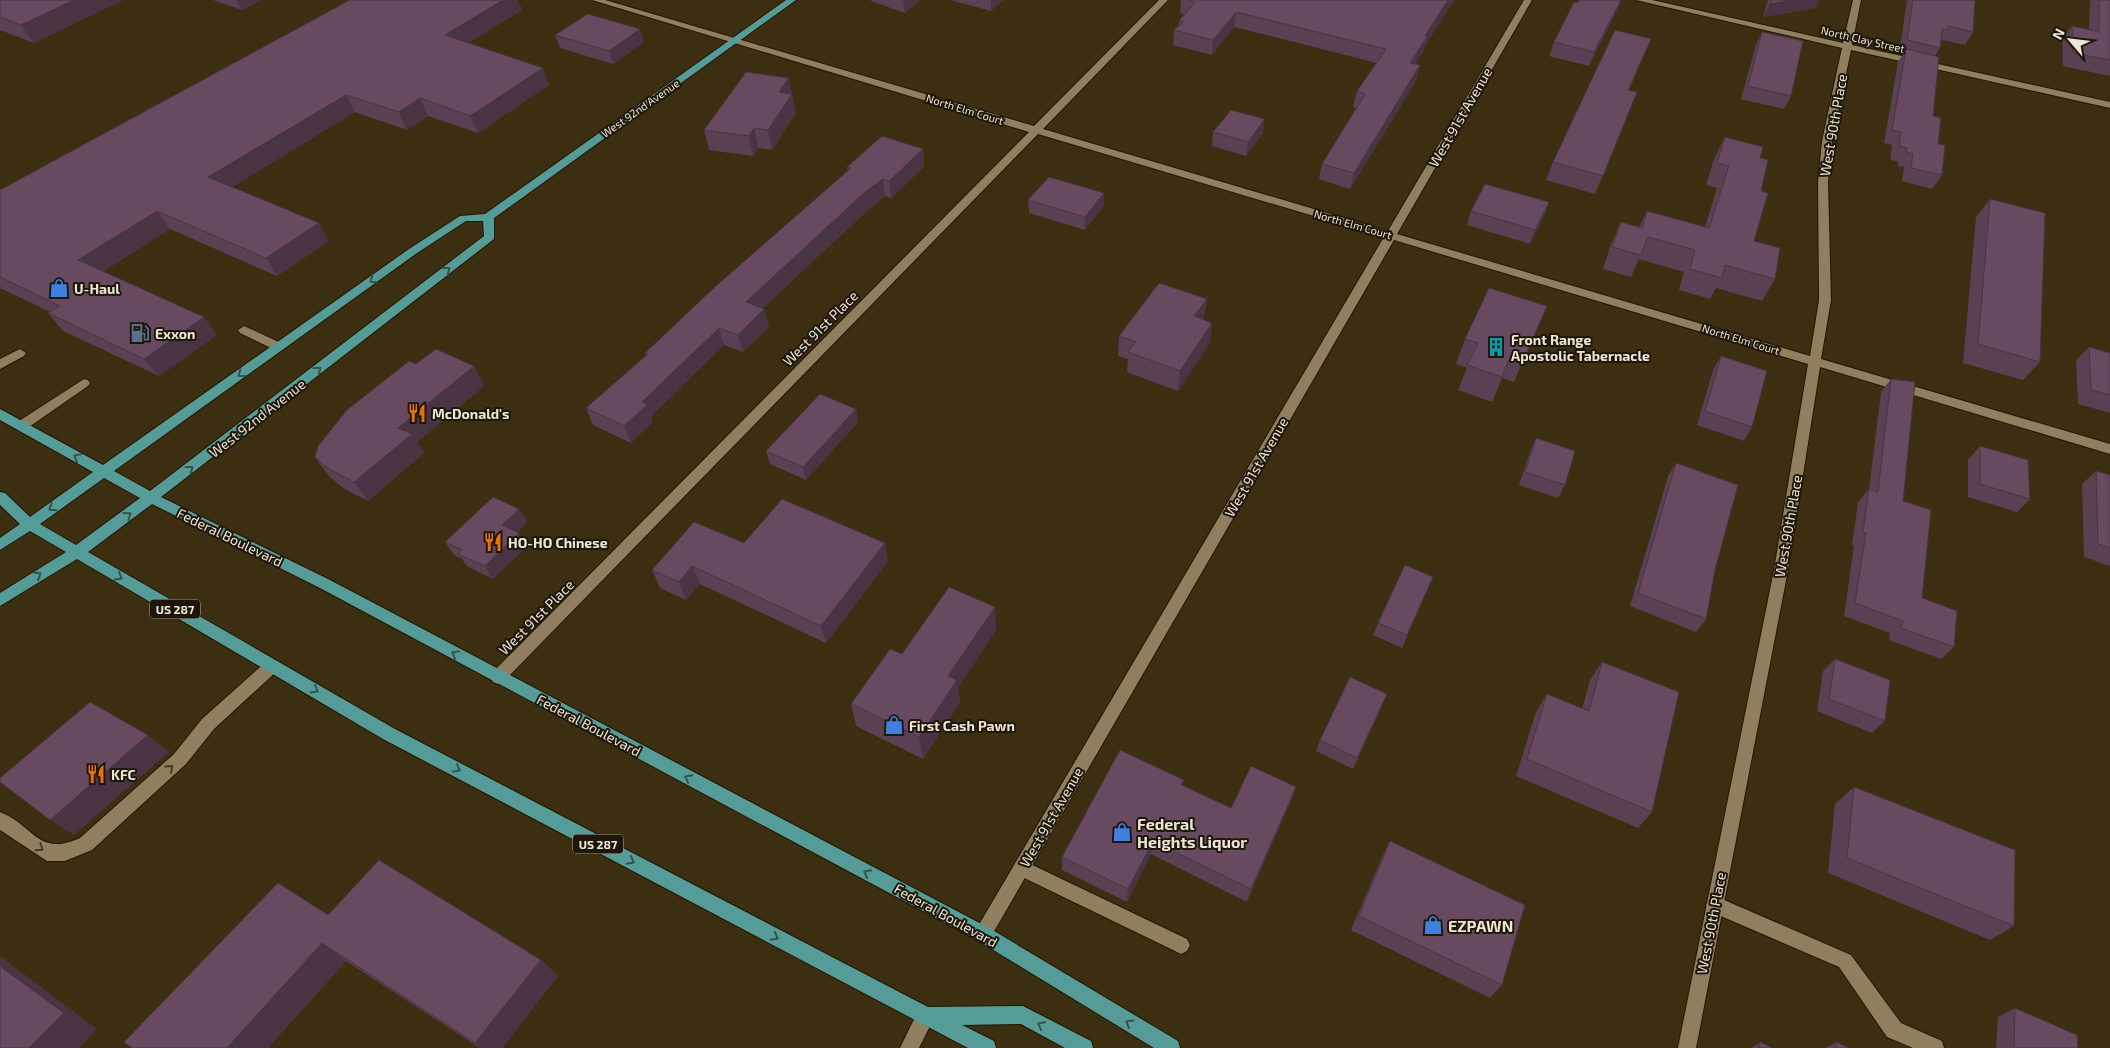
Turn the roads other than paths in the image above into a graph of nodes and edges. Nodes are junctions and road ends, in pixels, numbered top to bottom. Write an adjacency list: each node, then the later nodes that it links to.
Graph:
1 (596, 0): 7 (street, North Elm Court)
2 (792, 0): 7 (main road, West 92nd Avenue)
3 (1164, 0): 10 (street, West 91st Place)
4 (1528, 0): 12 (street, West 91st Avenue)
5 (1640, 0): 8 (street, North Clay Street)
6 (1857, 0): 8 (street, West 90th Place)
7 (736, 42): 10 (street, North Elm Court); 11 (main road, West 92nd Avenue)
8 (1847, 46): 9 (street, North Clay Street); 16 (street, West 90th Place)
9 (2110, 105)
10 (1036, 130): 12 (street, North Elm Court); 30 (street, West 91st Place)
11 (488, 217): 14 (main road, one-way to 14); 24 (main road, West 92nd Avenue, one-way to 11)
12 (1391, 236): 16 (street, North Elm Court); 32 (street, West 91st Avenue)
13 (244, 330): 14 (street)
14 (279, 346): 22 (main road, one-way to 22)
15 (20, 353): 17 (street)
16 (1815, 361): 21 (street, North Elm Court); 33 (street, West 90th Place)
17 (0, 365)
18 (84, 383): 20 (street)
19 (0, 414): 20 (main road, Federal Boulevard)
20 (20, 426): 22 (main road, Federal Boulevard, one-way to 20)
21 (2110, 449)
22 (103, 472): 24 (main road, Federal Boulevard); 25 (main road, one-way to 25)
23 (0, 497): 25 (main road, US 287)
24 (151, 498): 27 (main road, West 92nd Avenue, one-way to 24); 30 (main road, Federal Boulevard, one-way to 24)
25 (30, 524): 26 (main road); 27 (main road, US 287)
26 (0, 545)
27 (77, 552): 28 (main road, West 92nd Avenue, one-way to 27); 29 (main road, US 287, one-way to 29)
28 (0, 600)
29 (272, 666): 31 (street, one-way to 29); 36 (main road, US 287, one-way to 36)
30 (498, 677): 34 (main road, Federal Boulevard, one-way to 30)
31 (0, 820)
32 (1022, 868): 34 (street, West 91st Avenue); 35 (street)
33 (1715, 905): 41 (street, West 90th Place); 42 (street)
34 (983, 934): 40 (main road, Federal Boulevard, one-way to 34)
35 (1181, 945)
36 (926, 1016): 37 (street); 38 (main road, US 287); 39 (main road, one-way to 36)
37 (908, 1048)
38 (986, 1048)
39 (1084, 1048)
40 (1171, 1048)
41 (1687, 1048)
42 (1934, 1048)

